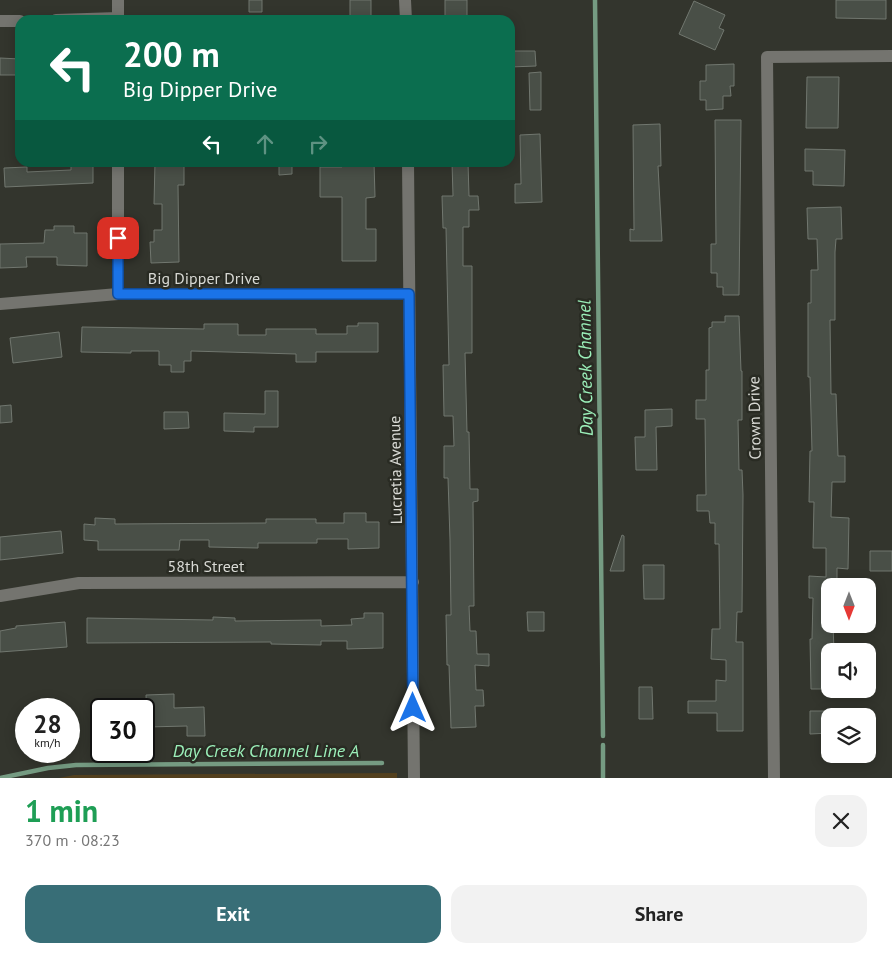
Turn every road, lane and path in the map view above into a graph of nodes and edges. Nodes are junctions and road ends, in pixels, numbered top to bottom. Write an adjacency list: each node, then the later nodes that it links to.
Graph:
1 (118, 0): 3 (street)
2 (406, 0): 4 (street)
3 (118, 15)
4 (406, 15)
5 (0, 21): 6 (street)
6 (15, 21)
7 (892, 56): 16 (street, Crown Drive)
8 (118, 167): 10 (street)
9 (408, 167): 11 (street, Lucretia Avenue)
10 (118, 294): 11 (street, Big Dipper Drive); 12 (street, Big Dipper Drive)
11 (409, 294): 13 (street, Lucretia Avenue)
12 (0, 304)
13 (413, 582): 14 (street, 58th Street); 15 (street, Lucretia Avenue)
14 (0, 596)
15 (414, 778)
16 (774, 778)

